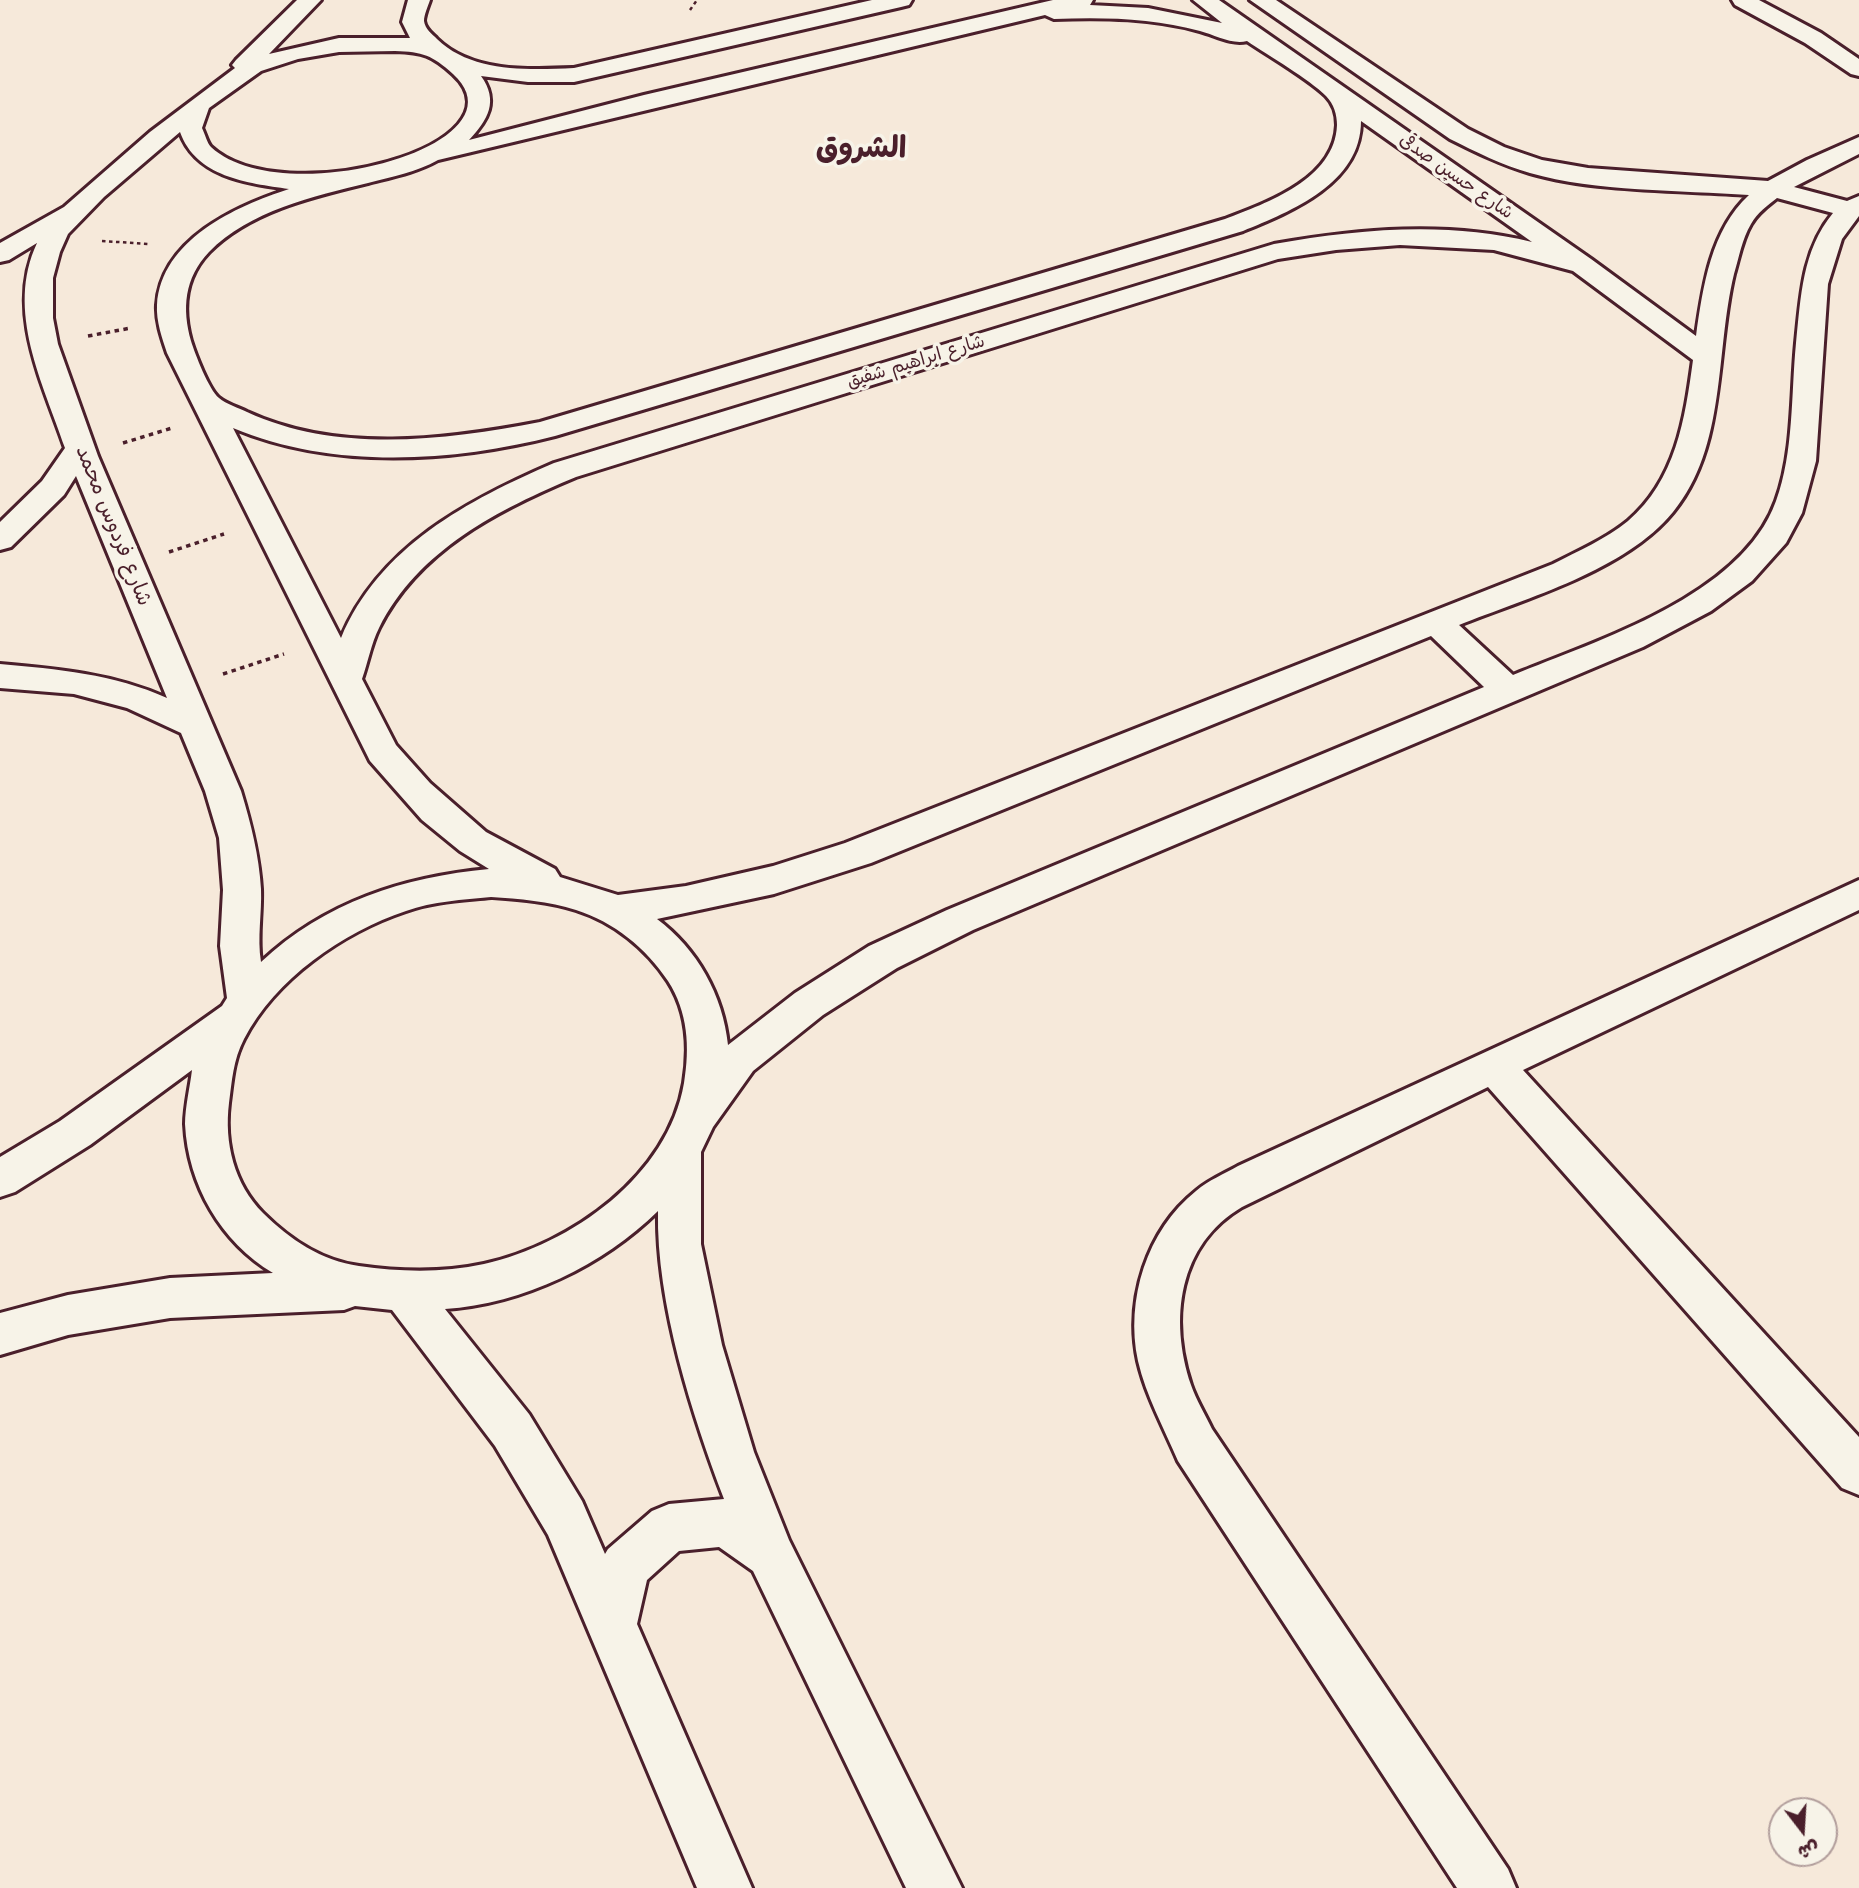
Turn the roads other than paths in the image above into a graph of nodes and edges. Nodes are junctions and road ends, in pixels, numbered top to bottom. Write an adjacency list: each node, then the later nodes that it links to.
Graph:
1 (310, 0): 13 (street)
2 (419, 0): 9 (street)
3 (901, 0): 11 (street)
4 (1082, 0): 8 (street)
5 (1203, 0): 10 (street, شارع حسين صدقى)
6 (1261, 0): 19 (street, شارع حسين صدقى)
7 (1743, 0): 12 (street)
8 (1024, 13): 10 (street); 17 (street)
9 (432, 47): 11 (street); 13 (street)
10 (1276, 51): 14 (street, شارع حسين صدقى)
11 (455, 62): 17 (street)
12 (1859, 69)
13 (229, 80): 15 (street, شارع فردوس محمد)
14 (1335, 92): 23 (street, شارع حسين صدقى); 25 (street, شارع ابراهيم شفيق)
15 (198, 105): 18 (street); 21 (street, شارع فردوس محمد)
16 (1859, 145): 19 (street)
17 (413, 163): 18 (street)
18 (366, 176): 25 (street)
19 (1772, 189): 20 (street, شارع حسين صدقى); 24 (street)
20 (1855, 207): 31 (street)
21 (77, 210): 22 (street); 26 (street, شارع فردوس محمد)
22 (0, 254)
23 (1582, 265): 24 (street, شارع حسين صدقى); 30 (street, شارع ابراهيم شفيق)
24 (1707, 356): 28 (street)
25 (209, 409): 30 (street)
26 (81, 452): 27 (street); 32 (street, شارع فردوس محمد)
27 (0, 540)
28 (1436, 622): 31 (street); 35 (street)
29 (0, 676): 32 (street)
30 (345, 681): 33 (street)
31 (1508, 690): 38 (street)
32 (195, 724): 36 (street, شارع فردوس محمد)
33 (579, 894): 35 (street); 36 (street)
34 (1859, 894): 37 (street)
35 (616, 909): 38 (street)
36 (243, 1008): 39 (street); 40 (street)
37 (1494, 1066): 42 (street); 47 (street)
38 (688, 1135): 40 (street); 43 (street)
39 (0, 1179)
40 (388, 1291): 41 (street); 44 (street)
41 (0, 1334)
42 (1859, 1472)
43 (770, 1553): 44 (street); 46 (street)
44 (612, 1623): 45 (street)
45 (725, 1888)
46 (935, 1888)
47 (1489, 1888)

